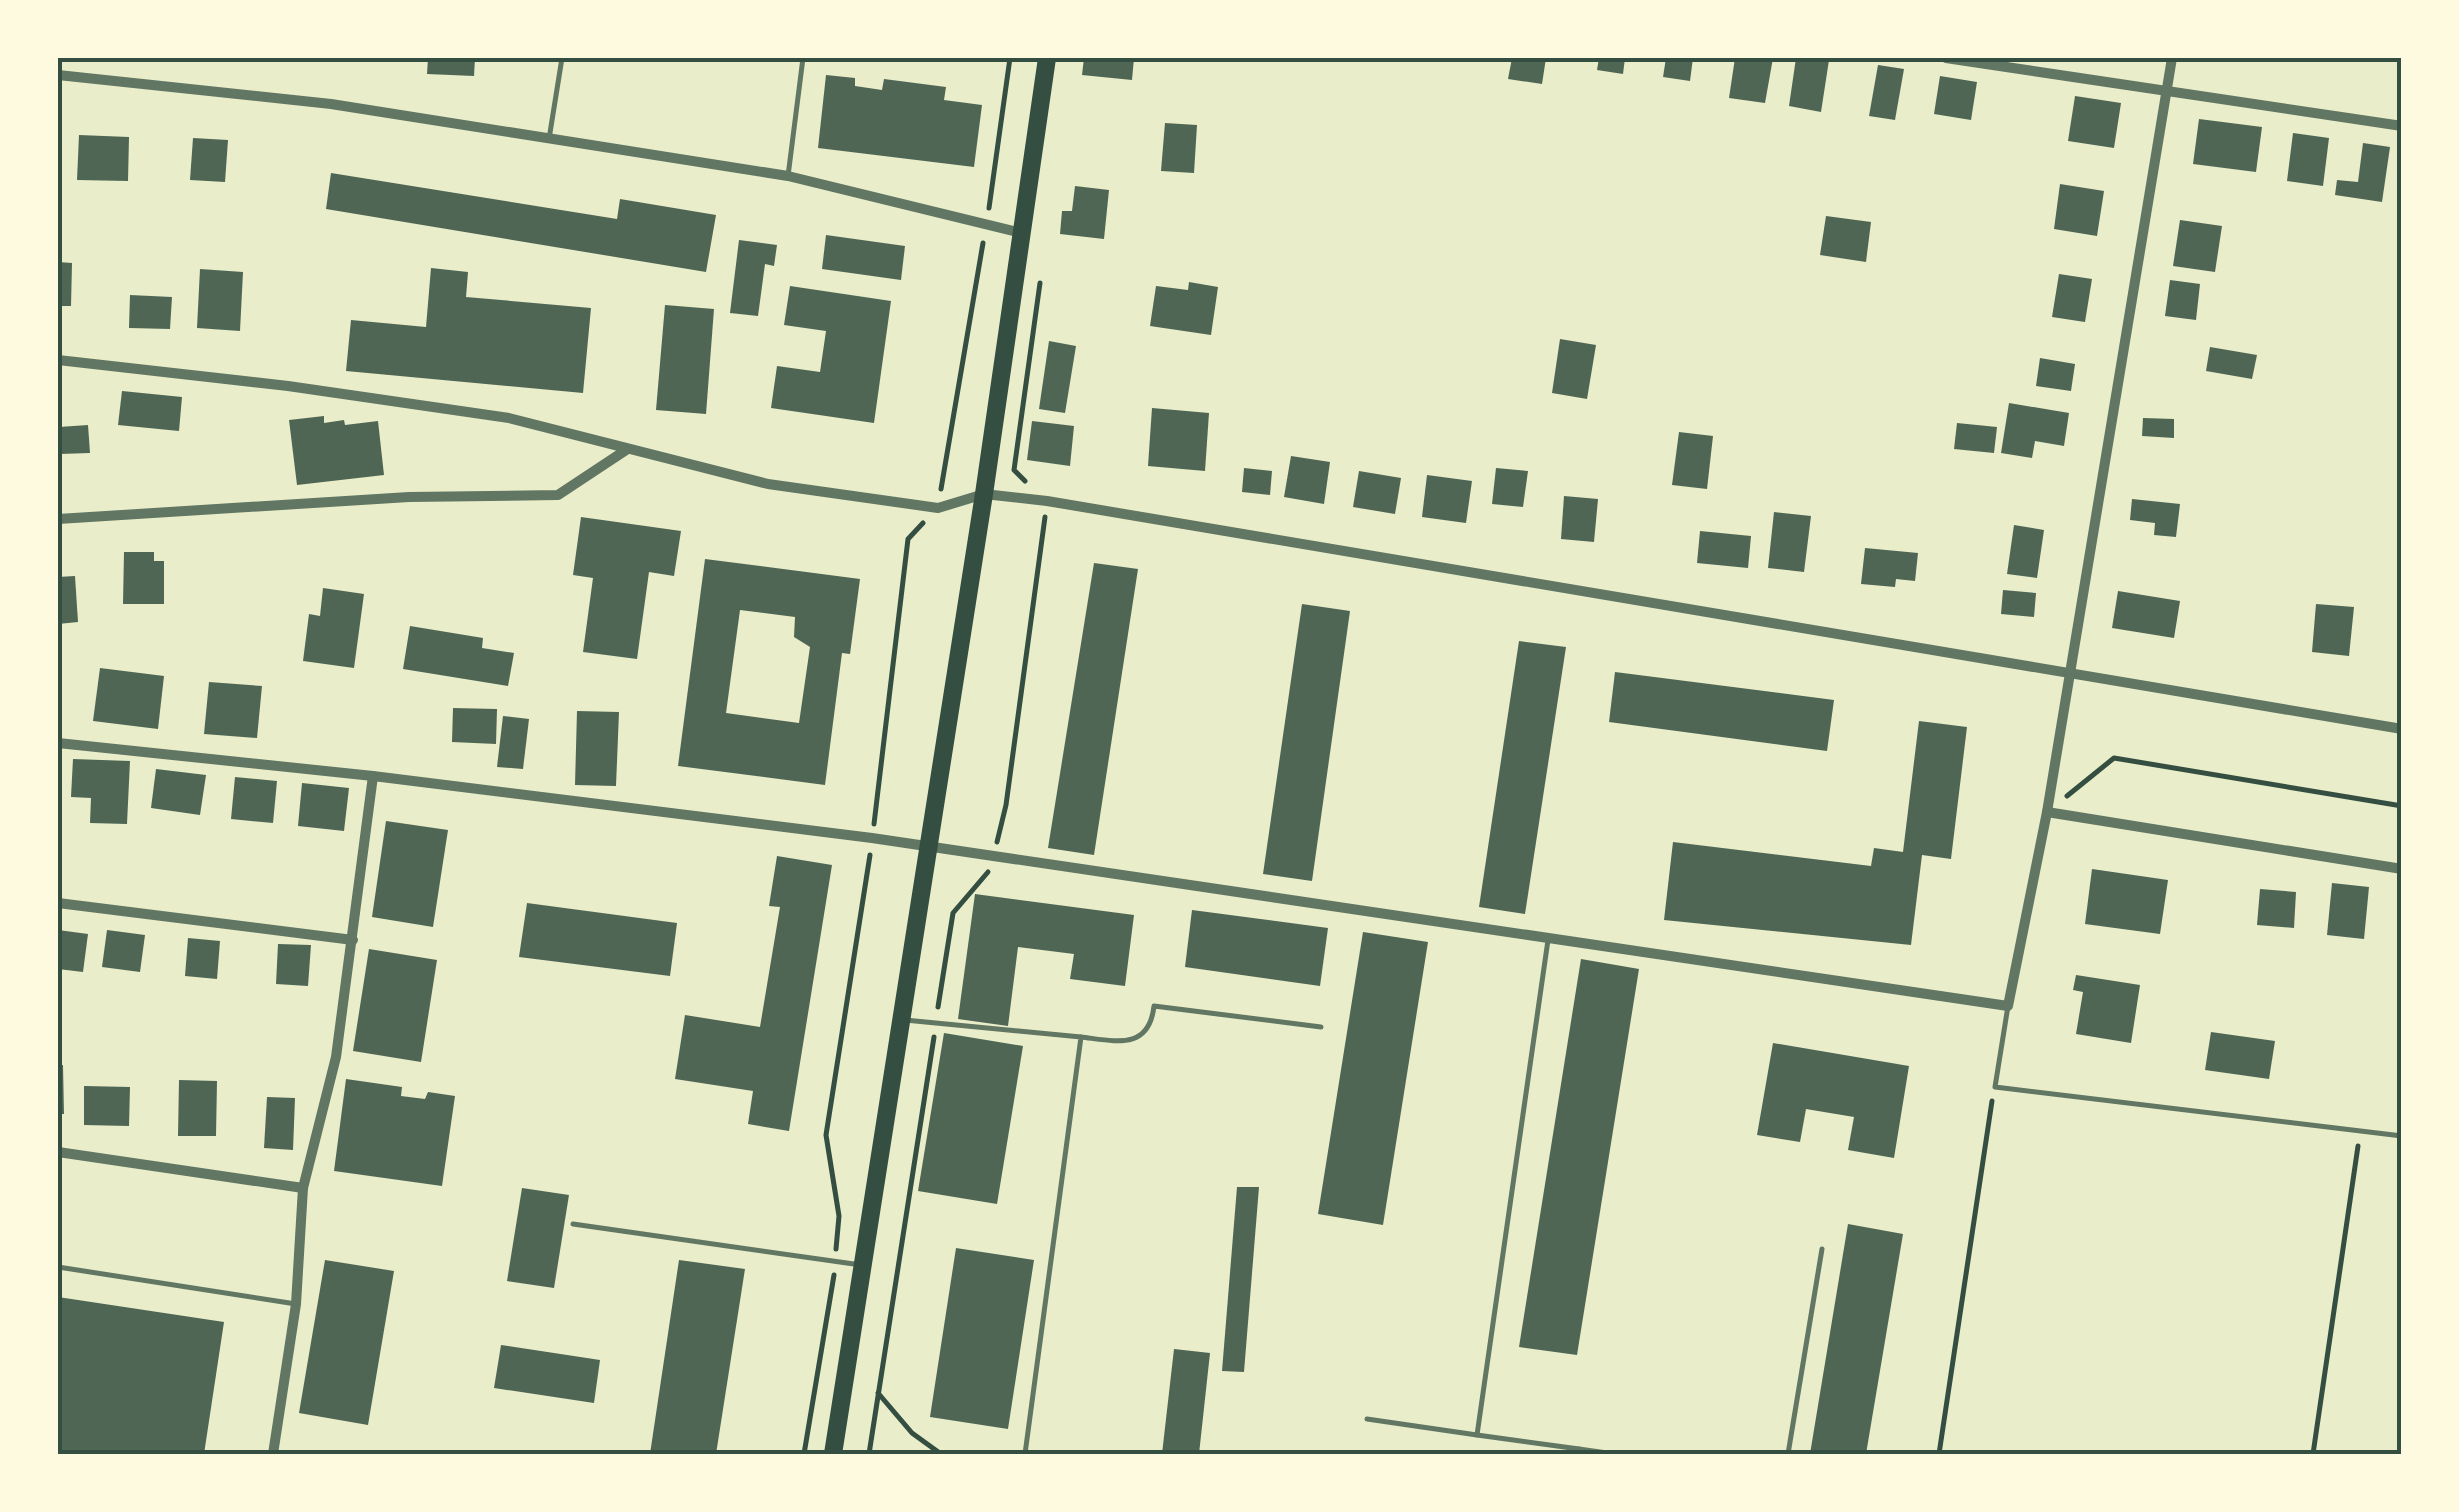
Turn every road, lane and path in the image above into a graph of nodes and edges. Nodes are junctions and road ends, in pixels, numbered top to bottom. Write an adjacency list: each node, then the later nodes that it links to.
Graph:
1 (562, 58): 10 (lane)
2 (803, 58): 11 (lane)
3 (1010, 58): 12 (path)
4 (1047, 58): 13 (main road)
5 (1946, 58): 8 (street)
6 (2172, 58): 8 (street)
7 (58, 75): 10 (street)
8 (2166, 91): 9 (street); 21 (street)
9 (2402, 126)
10 (549, 141): 11 (street)
11 (788, 176): 12 (street)
12 (986, 226): 13 (street); 19 (path)
13 (1022, 232): 17 (main road)
14 (1041, 274): 18 (path)
15 (58, 360): 16 (street)
16 (626, 450): 19 (street); 20 (street)
17 (984, 494): 18 (street); 19 (street); 28 (main road)
18 (1047, 501): 21 (street); 29 (path)
19 (938, 508): 27 (path)
20 (58, 519)
21 (2069, 674): 22 (street); 26 (street)
22 (2402, 729)
23 (58, 742): 24 (street)
24 (372, 776): 27 (street); 33 (street)
25 (2402, 806): 26 (path)
26 (2048, 812): 30 (street); 34 (street)
27 (872, 838): 28 (street); 46 (path)
28 (927, 847): 29 (street); 35 (main road)
29 (994, 856): 32 (street); 36 (path)
30 (2402, 869)
31 (58, 903): 33 (street)
32 (1549, 938): 34 (street); 52 (lane)
33 (353, 940): 43 (street)
34 (2008, 1006): 39 (lane)
35 (902, 1020): 36 (lane); 47 (main road)
36 (936, 1023): 38 (lane); 50 (path)
37 (1321, 1026): 38 (lane)
38 (1081, 1037): 59 (lane)
39 (1994, 1086): 40 (lane); 62 (path)
40 (2359, 1134): 41 (lane); 63 (path)
41 (2402, 1136)
42 (58, 1152): 43 (street)
43 (303, 1188): 49 (street)
44 (573, 1224): 46 (lane)
45 (1822, 1249): 61 (lane)
46 (836, 1262): 47 (lane); 55 (path)
47 (864, 1266): 56 (main road)
48 (58, 1267): 49 (lane)
49 (296, 1304): 54 (street)
50 (878, 1393): 57 (path); 58 (path)
51 (1367, 1419): 52 (lane)
52 (1477, 1435): 53 (lane)
53 (1579, 1452): 60 (lane)
54 (273, 1454)
55 (804, 1454)
56 (833, 1454)
57 (869, 1454)
58 (941, 1454)
59 (1025, 1454)
60 (1614, 1454)
61 (1788, 1454)
62 (1939, 1454)
63 (2313, 1454)

